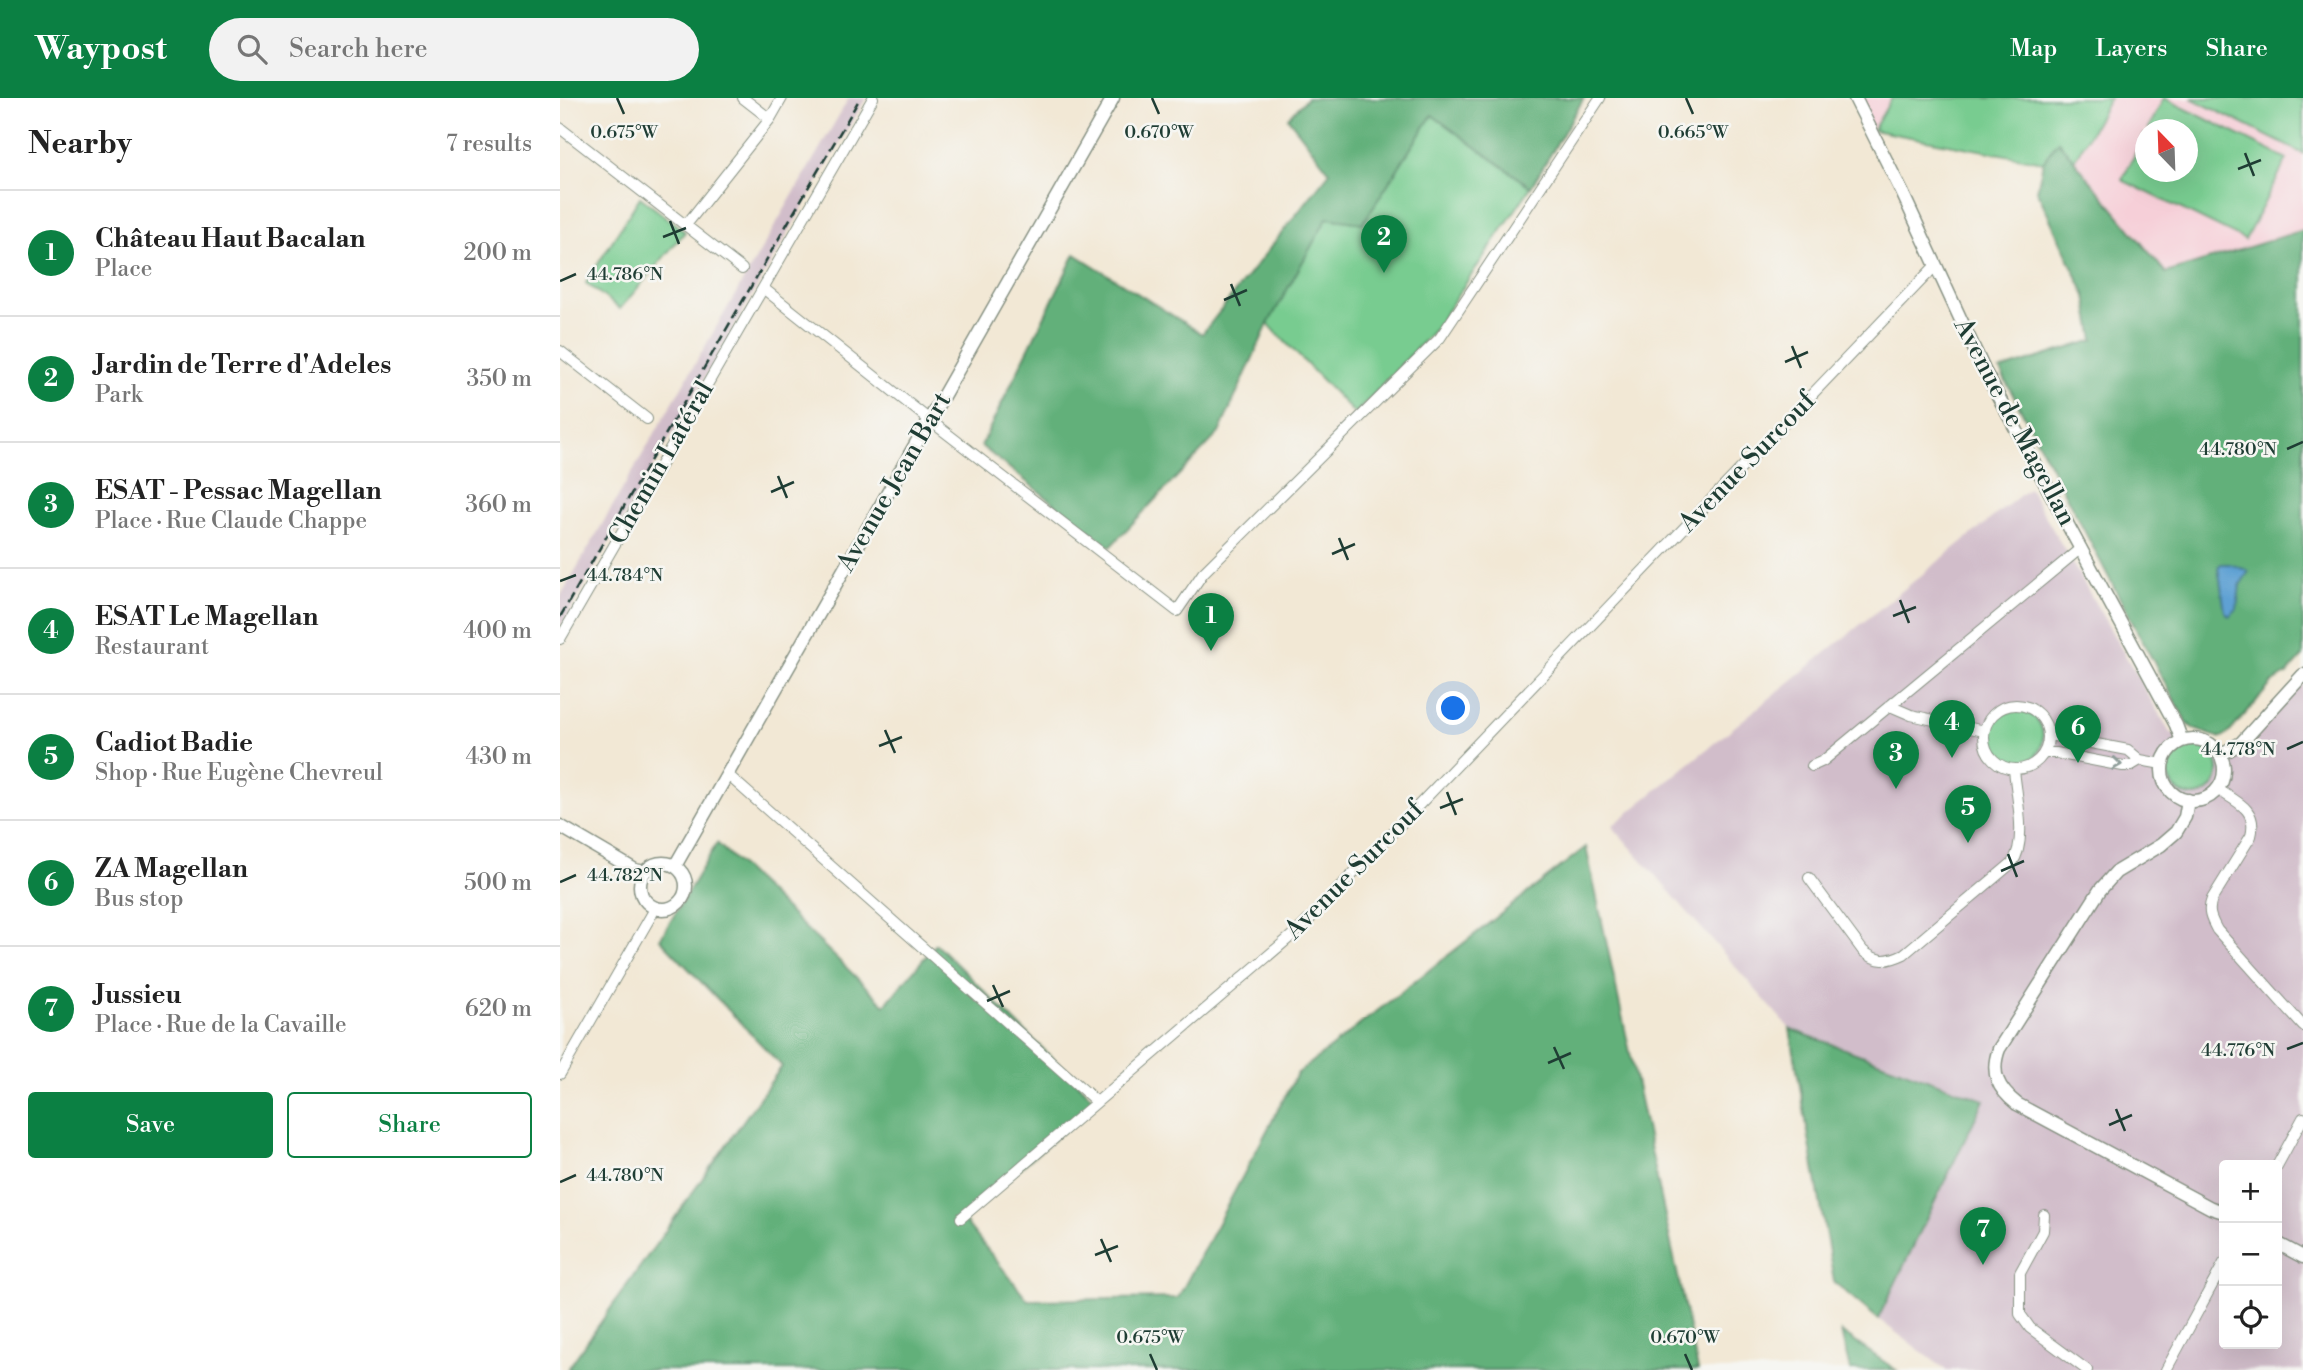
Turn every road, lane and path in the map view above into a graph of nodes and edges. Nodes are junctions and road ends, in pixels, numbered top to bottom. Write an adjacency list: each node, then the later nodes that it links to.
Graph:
1 (743, 98): 7 (street)
2 (782, 98): 7 (street)
3 (873, 98): 12 (street, Chemin Latéral)
4 (1113, 98): 15 (street, Avenue Jean Bart)
5 (1600, 98): 15 (street)
6 (1855, 98): 10 (street, Avenue de Magellan)
7 (770, 119): 9 (street)
8 (560, 128): 9 (street)
9 (686, 225): 11 (street)
10 (1936, 265): 16 (street, Avenue de Magellan); 39 (street, Avenue Surcouf)
11 (742, 269)
12 (763, 288): 15 (street); 17 (street, Chemin Latéral)
13 (560, 351): 14 (street)
14 (647, 419)
15 (930, 420): 29 (street, Avenue Jean Bart)
16 (2081, 548): 19 (street); 22 (street, Avenue de Magellan)
17 (560, 639)
18 (2303, 675): 24 (street)
19 (1890, 706): 20 (street); 27 (street)
20 (1984, 731): 21 (street); 28 (street)
21 (2049, 735): 23 (street); 25 (street)
22 (2182, 741): 24 (street); 26 (street)
23 (2045, 753): 25 (street, one-way to 25); 28 (street)
24 (2220, 755): 30 (street)
25 (2140, 761): 26 (street)
26 (2162, 764): 31 (street)
27 (1812, 766)
28 (2014, 769): 35 (street)
29 (728, 775): 33 (street, Avenue Jean Bart); 39 (street)
30 (2217, 789): 31 (street); 37 (street)
31 (2188, 800): 42 (street)
32 (560, 826): 34 (street)
33 (675, 866): 34 (street); 36 (street)
34 (645, 873): 36 (street)
35 (1808, 878)
36 (656, 907): 38 (street)
37 (2303, 1026)
38 (560, 1074)
39 (1097, 1102): 46 (street, Avenue Surcouf)
40 (2303, 1118): 41 (street)
41 (2280, 1160)
42 (2211, 1208): 43 (street); 45 (street)
43 (2219, 1210)
44 (2044, 1215): 50 (street)
45 (2219, 1215)
46 (961, 1218)
47 (2282, 1246): 48 (street)
48 (2303, 1257)
49 (2219, 1272): 51 (street)
50 (2087, 1370)
51 (2166, 1370)

